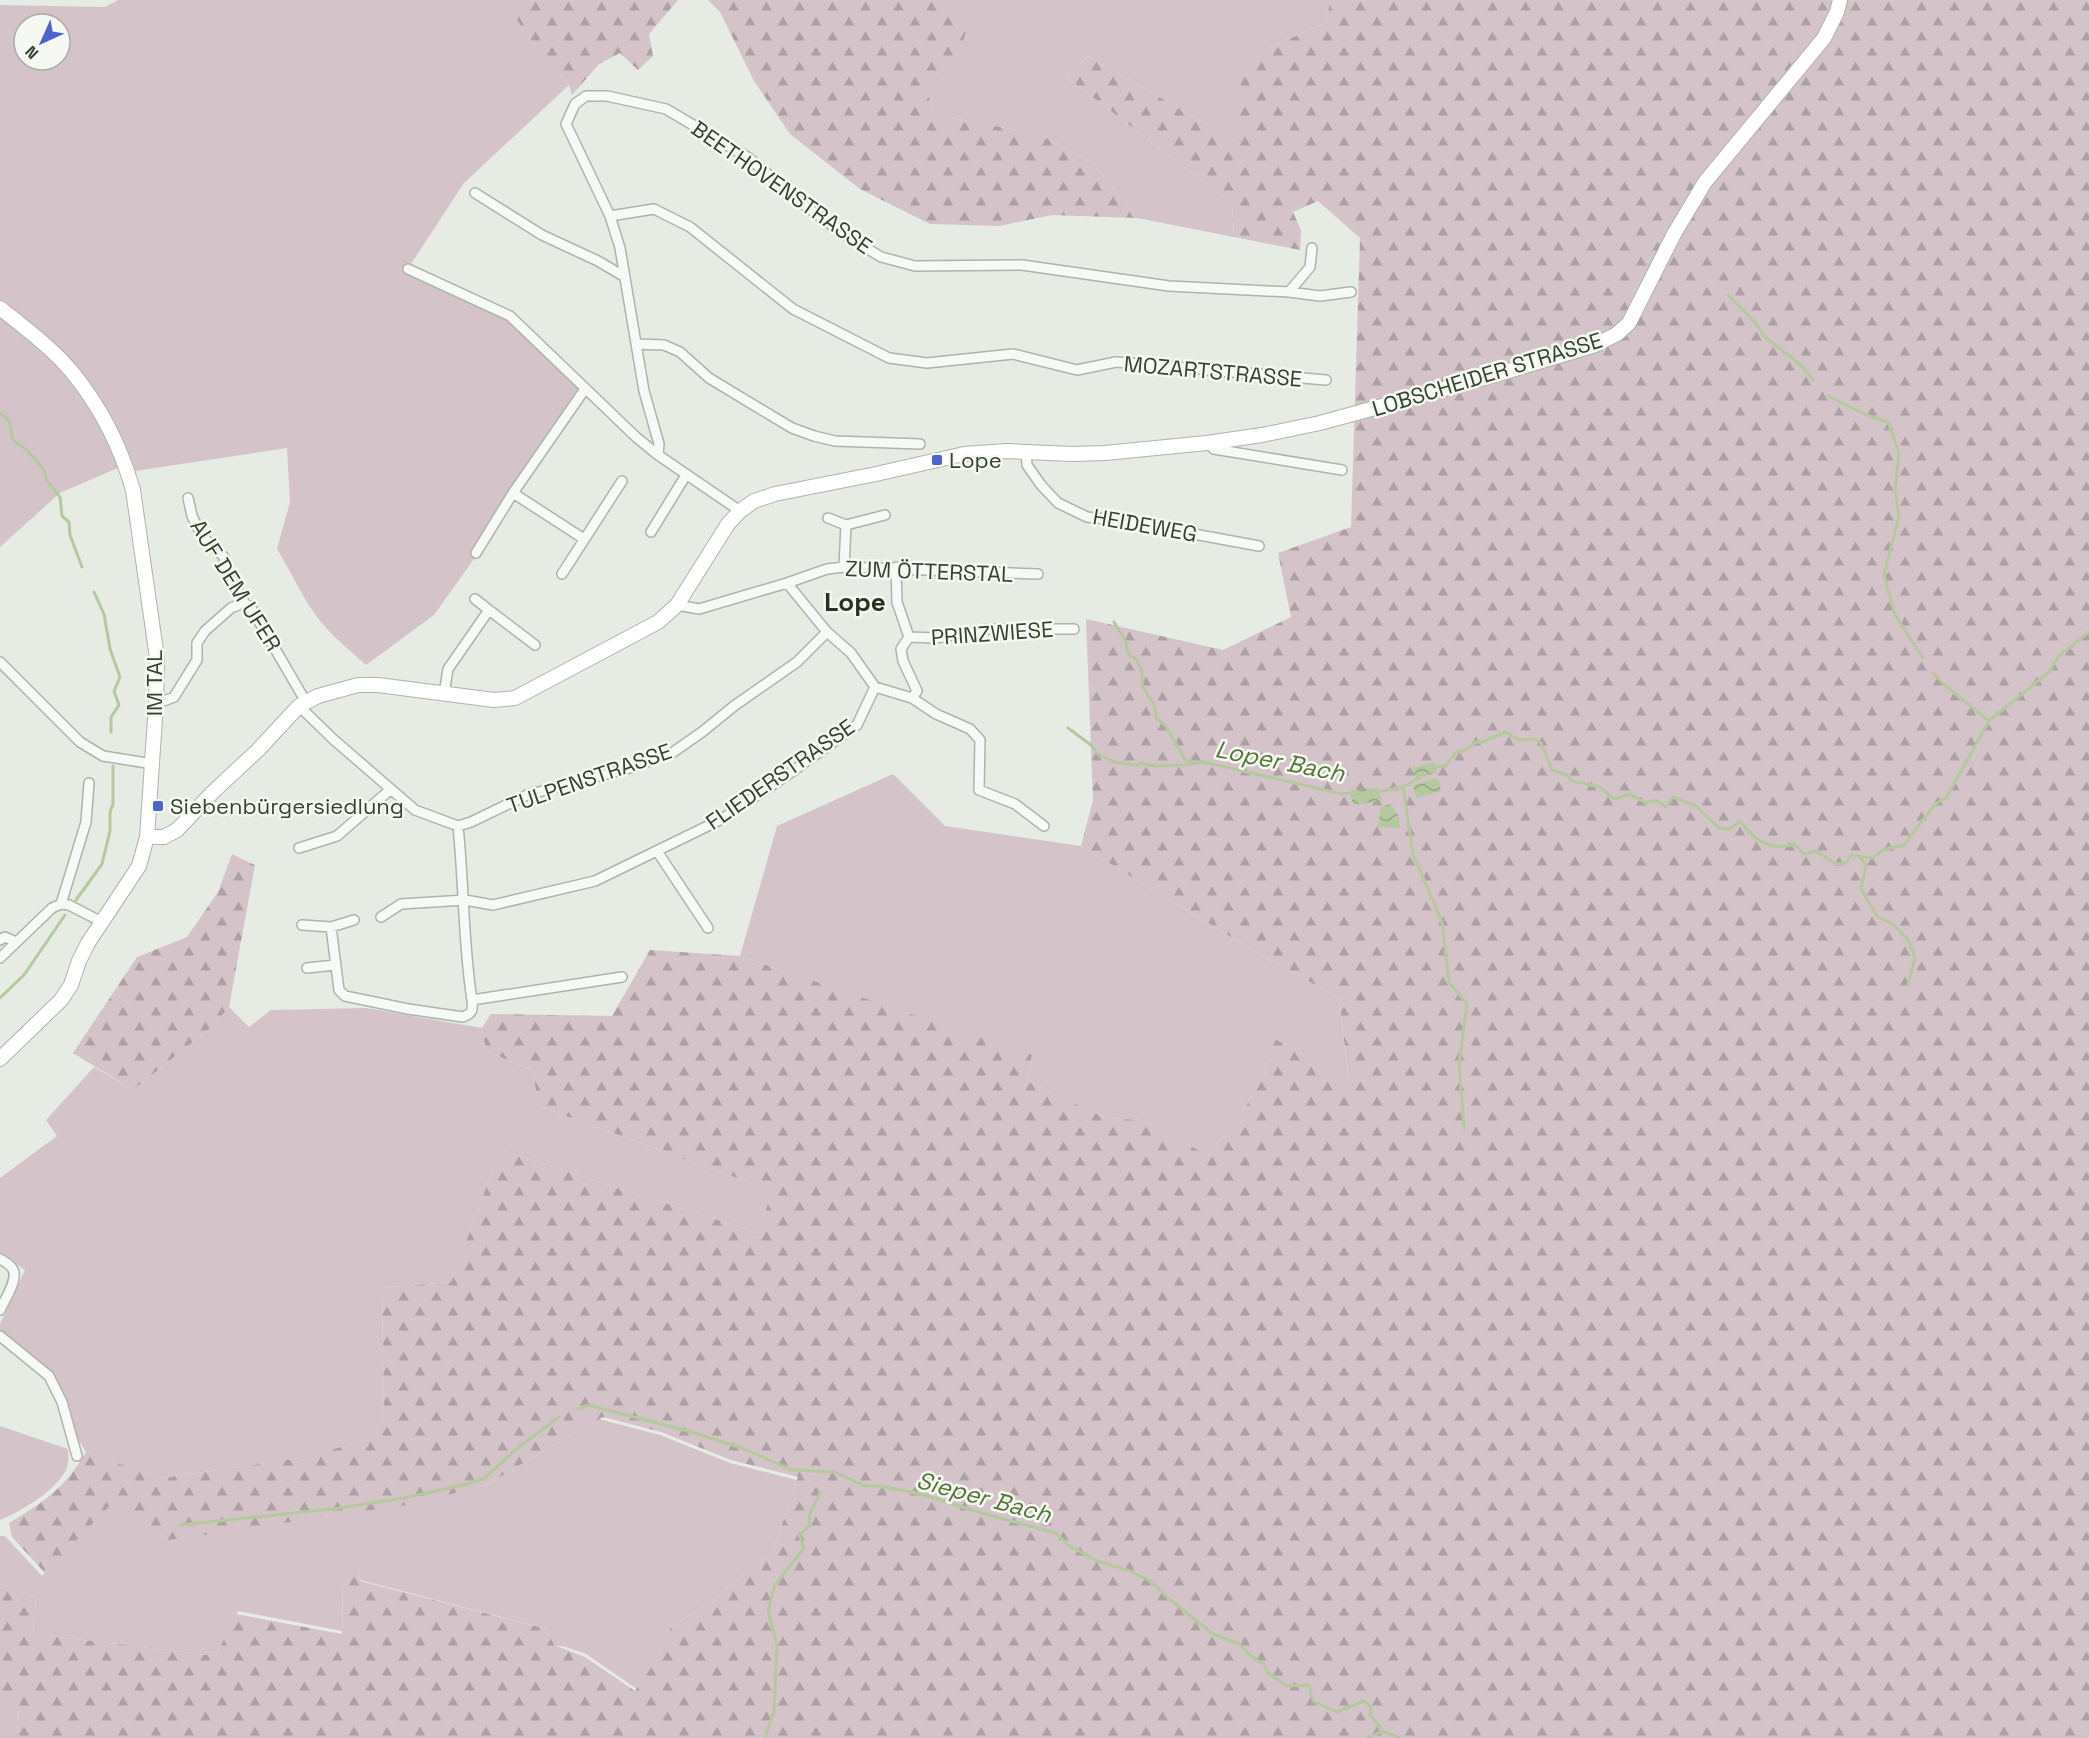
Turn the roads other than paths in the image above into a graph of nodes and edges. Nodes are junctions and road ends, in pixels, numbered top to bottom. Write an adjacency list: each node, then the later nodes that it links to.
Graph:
1 (1840, 0): 13 (street, LOBSCHEIDER STRASSE)
2 (475, 193): 6 (street)
3 (610, 216): 6 (street, BEETHOVENSTRASSE); 7 (street, BEETHOVENSTRASSE); 11 (street, MOZARTSTRASSE)
4 (1312, 248): 7 (street)
5 (408, 269): 12 (street)
6 (625, 277): 10 (street, BEETHOVENSTRASSE)
7 (1289, 292): 8 (street, BEETHOVENSTRASSE)
8 (1351, 292)
9 (0, 308): 47 (street, IM TAL)
10 (636, 344): 14 (street); 16 (street, BEETHOVENSTRASSE)
11 (1326, 380)
12 (585, 388): 16 (street); 20 (street)
13 (1207, 443): 15 (street, LOBSCHEIDER STRASSE); 17 (street, LOBSCHEIDER STRASSE)
14 (920, 444)
15 (1026, 452): 22 (street, LOBSCHEIDER STRASSE); 28 (street, HEIDEWEG)
16 (658, 455): 18 (street)
17 (1342, 470)
18 (686, 475): 22 (street); 26 (street)
19 (622, 482): 27 (street)
20 (513, 493): 27 (street); 29 (street)
21 (188, 498): 36 (street, AUF DEM UFER)
22 (740, 511): 37 (street, LOBSCHEIDER STRASSE)
23 (885, 515): 25 (street)
24 (828, 518): 25 (street)
25 (846, 525): 30 (street)
26 (651, 532)
27 (584, 539): 32 (street)
28 (1259, 546)
29 (476, 553)
30 (844, 567): 31 (street, ZUM ÖTTERSTAL); 34 (street, ZUM ÖTTERSTAL)
31 (896, 567): 33 (street, ZUM ÖTTERSTAL); 41 (street)
32 (562, 574)
33 (1038, 574)
34 (787, 583): 37 (street); 40 (street)
35 (475, 599): 38 (street)
36 (243, 603): 47 (street); 48 (street, AUF DEM UFER)
37 (677, 605): 45 (street, LOBSCHEIDER STRASSE)
38 (489, 610): 42 (street); 45 (street)
39 (1074, 629): 41 (street, PRINZWIESE)
40 (827, 632): 44 (street); 52 (street, TULPENSTRASSE)
41 (909, 637): 46 (street)
42 (535, 645)
43 (0, 662): 49 (street)
44 (875, 687): 46 (street); 56 (street, FLIEDERSTRASSE)
45 (444, 694): 48 (street, LOBSCHEIDER STRASSE)
46 (912, 698): 53 (street)
47 (156, 704): 49 (street, IM TAL)
48 (303, 704): 51 (street, AUF DEM UFER); 54 (street, LOBSCHEIDER STRASSE)
49 (153, 764): 54 (street, IM TAL)
50 (89, 783): 58 (street)
51 (391, 789): 52 (street, AUF DEM UFER); 55 (street)
52 (458, 826): 57 (street)
53 (1044, 826)
54 (147, 837): 61 (street, IM TAL)
55 (299, 848)
56 (657, 851): 57 (street, FLIEDERSTRASSE); 64 (street)
57 (465, 900): 59 (street, FLIEDERSTRASSE); 71 (street)
58 (61, 904): 61 (street); 66 (street)
59 (381, 917)
60 (354, 920): 63 (street)
61 (102, 922): 72 (street, IM TAL)
62 (302, 925): 63 (street)
63 (331, 927): 68 (street)
64 (708, 928)
65 (0, 940): 66 (street)
66 (16, 942): 67 (street)
67 (0, 958)
68 (335, 965): 69 (street); 71 (street)
69 (307, 968)
70 (622, 977): 71 (street)
71 (472, 1000)
72 (0, 1059)
73 (0, 1259): 74 (street)
74 (0, 1310)
75 (0, 1336): 76 (street)
76 (77, 1456)

